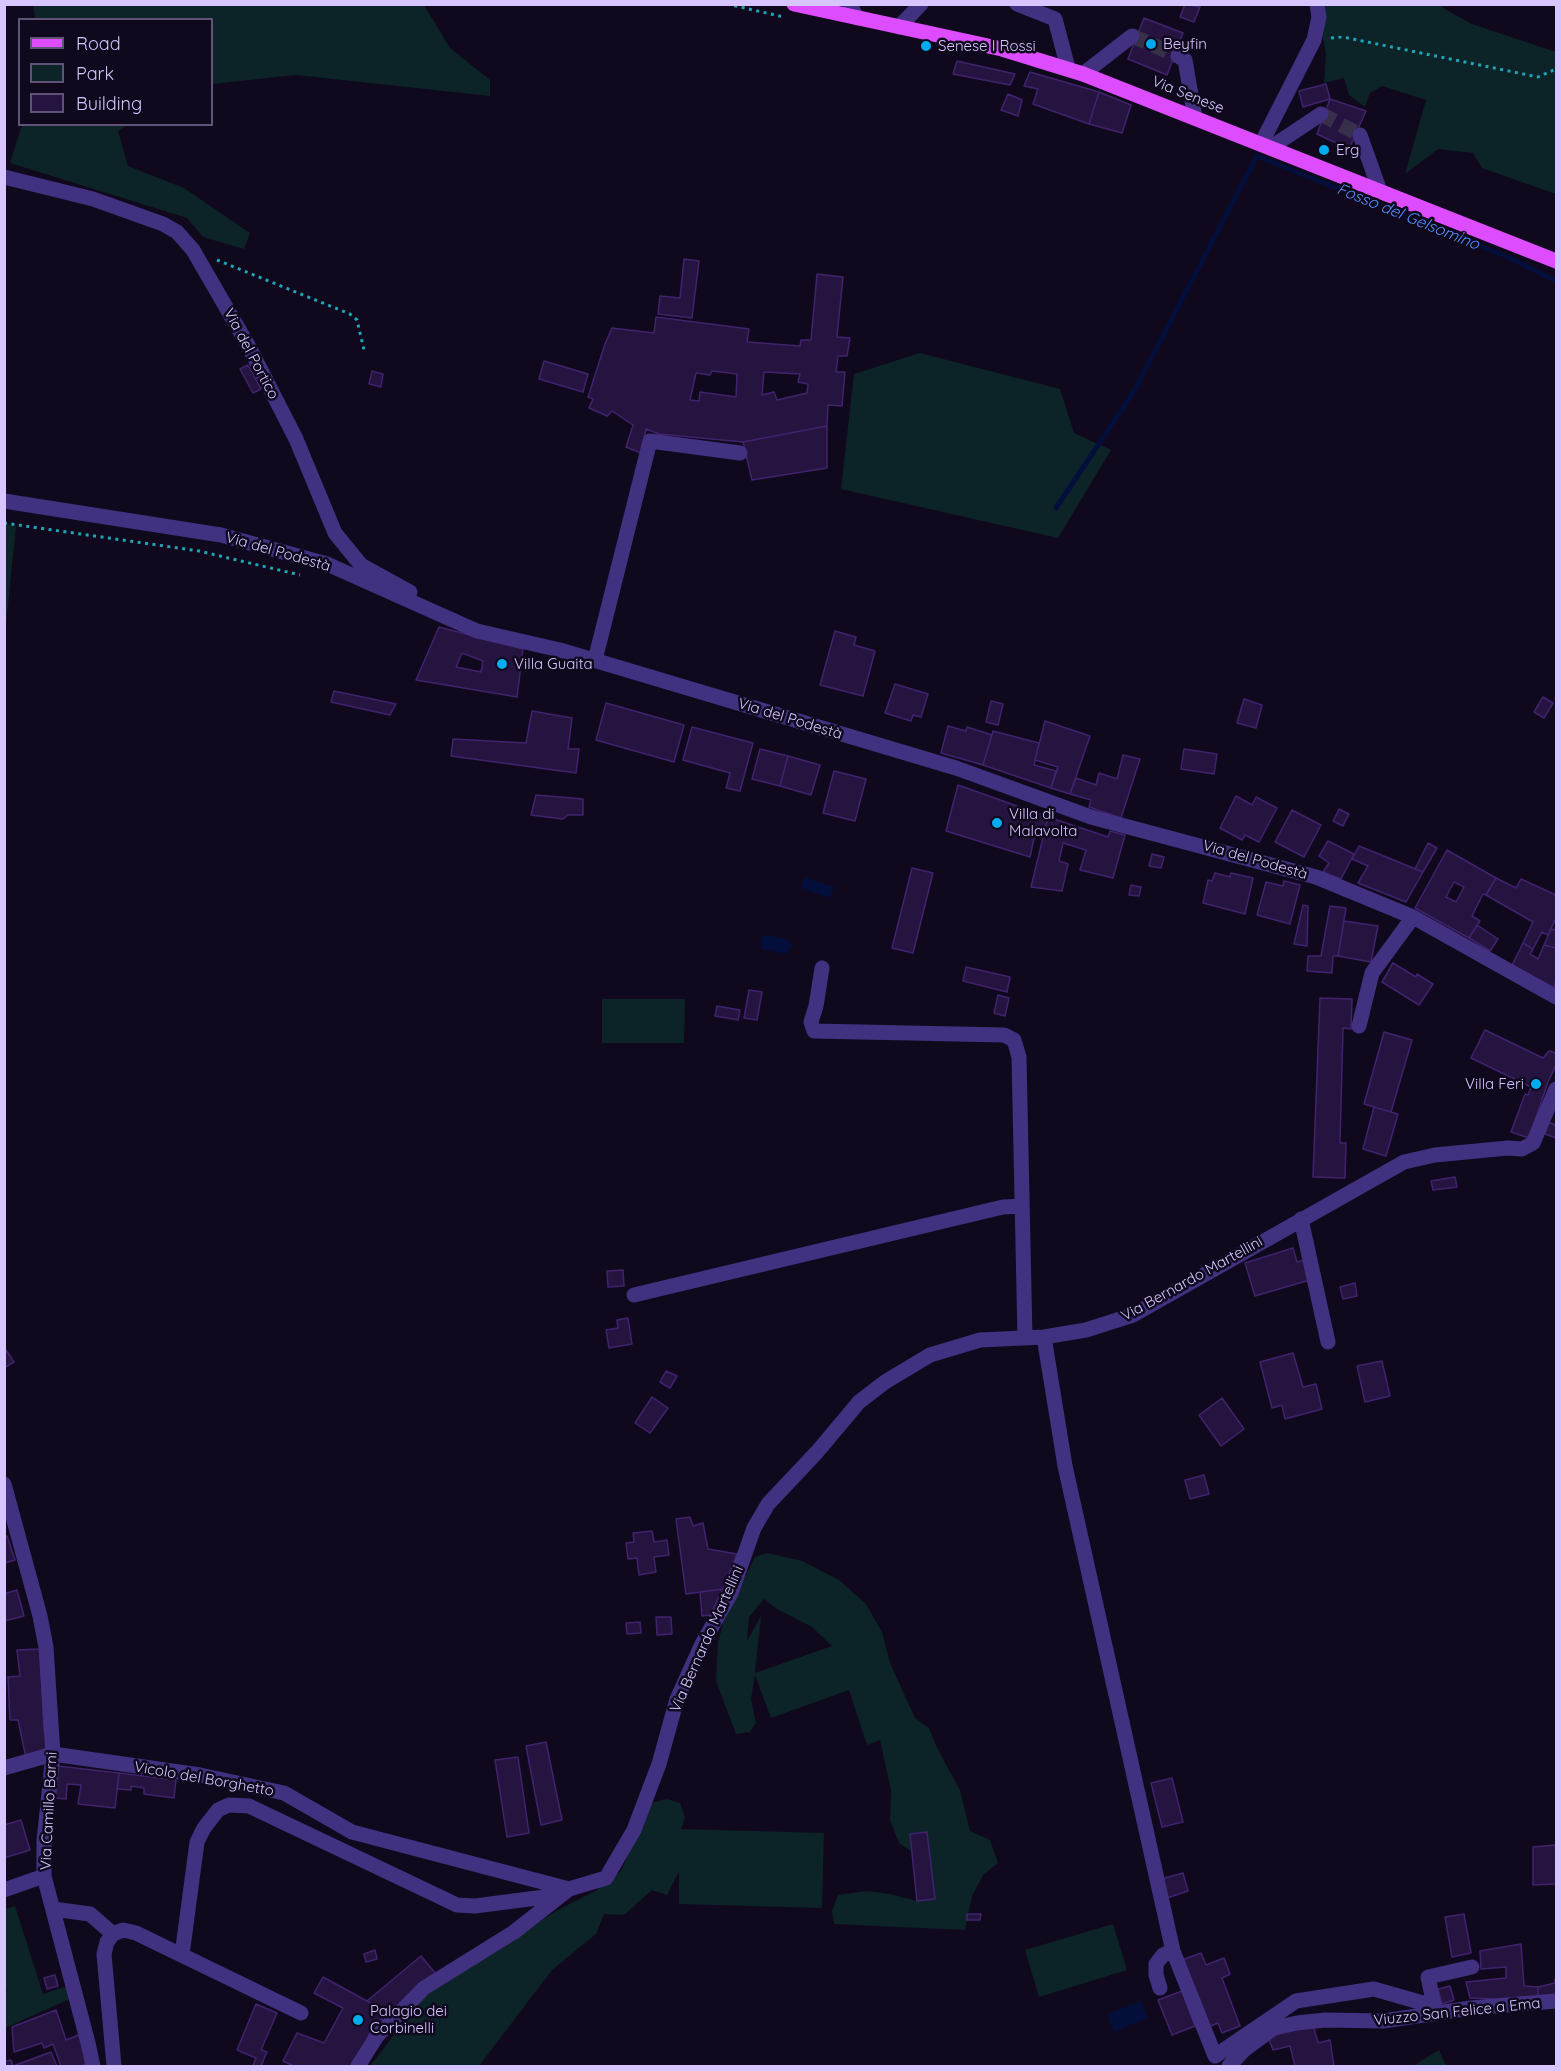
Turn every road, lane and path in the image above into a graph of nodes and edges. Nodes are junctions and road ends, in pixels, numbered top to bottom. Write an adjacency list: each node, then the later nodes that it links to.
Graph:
1 (727, 4): 6 (path)
2 (921, 4): 7 (street)
3 (1017, 4): 11 (street)
4 (1317, 4): 9 (street)
5 (854, 11): 6 (main road, Via Senese); 7 (main road, Via Senese)
6 (794, 12)
7 (899, 27): 11 (main road, Via Senese)
8 (1132, 36): 13 (street)
9 (1314, 39): 12 (path); 17 (street)
10 (1178, 56): 15 (street)
11 (1068, 68): 13 (main road, Via Senese)
12 (1557, 69)
13 (1083, 74): 15 (main road, Via Senese)
14 (1321, 114): 17 (street)
15 (1195, 117): 17 (main road, Via Senese)
16 (1359, 135): 19 (street)
17 (1266, 146): 19 (main road, Via Senese)
18 (4, 177): 20 (street, Via del Portico)
19 (1380, 191): 21 (main road, Via Senese)
20 (193, 250): 22 (path); 25 (street, Via del Portico)
21 (1557, 261)
22 (364, 350)
23 (740, 453): 26 (street)
24 (8, 501): 25 (street, Via del Podestà)
25 (432, 612): 26 (street, Via del Podestà)
26 (595, 660): 27 (street, Via del Podestà)
27 (1413, 917): 29 (street, Via del Podestà); 30 (street)
28 (822, 968): 32 (street)
29 (1557, 998)
30 (1359, 1026)
31 (1557, 1089): 33 (street, Via Bernardo Martellini)
32 (1022, 1206): 34 (street); 36 (street)
33 (1300, 1219): 35 (street, Via Bernardo Martellini); 37 (street)
34 (634, 1295)
35 (1044, 1337): 36 (street, Via Bernardo Martellini); 46 (street)
36 (1025, 1338): 43 (street, Via Bernardo Martellini)
37 (1328, 1342)
38 (4, 1484): 39 (street, Via Camillo Barni)
39 (53, 1754): 40 (street, Vicolo del Borghetto); 41 (street, Via Camillo Barni); 43 (street, Vicolo del Borghetto)
40 (4, 1768)
41 (44, 1876): 42 (street); 44 (street, Via Camillo Barni)
42 (4, 1890)
43 (565, 1892): 47 (street); 55 (street, Via Bernardo Martellini)
44 (53, 1909): 45 (street); 53 (street, Via Camillo Barni)
45 (113, 1934): 47 (street); 54 (street)
46 (1173, 1951): 49 (street); 52 (street)
47 (182, 1955): 51 (street)
48 (1472, 1967): 52 (street)
49 (1160, 1988)
50 (1557, 2001): 52 (street, Viuzzo San Felice a Ema)
51 (301, 2013)
52 (1431, 2014): 56 (street, Viuzzo San Felice a Ema)
53 (93, 2067)
54 (114, 2067)
55 (358, 2067)
56 (1229, 2067)

